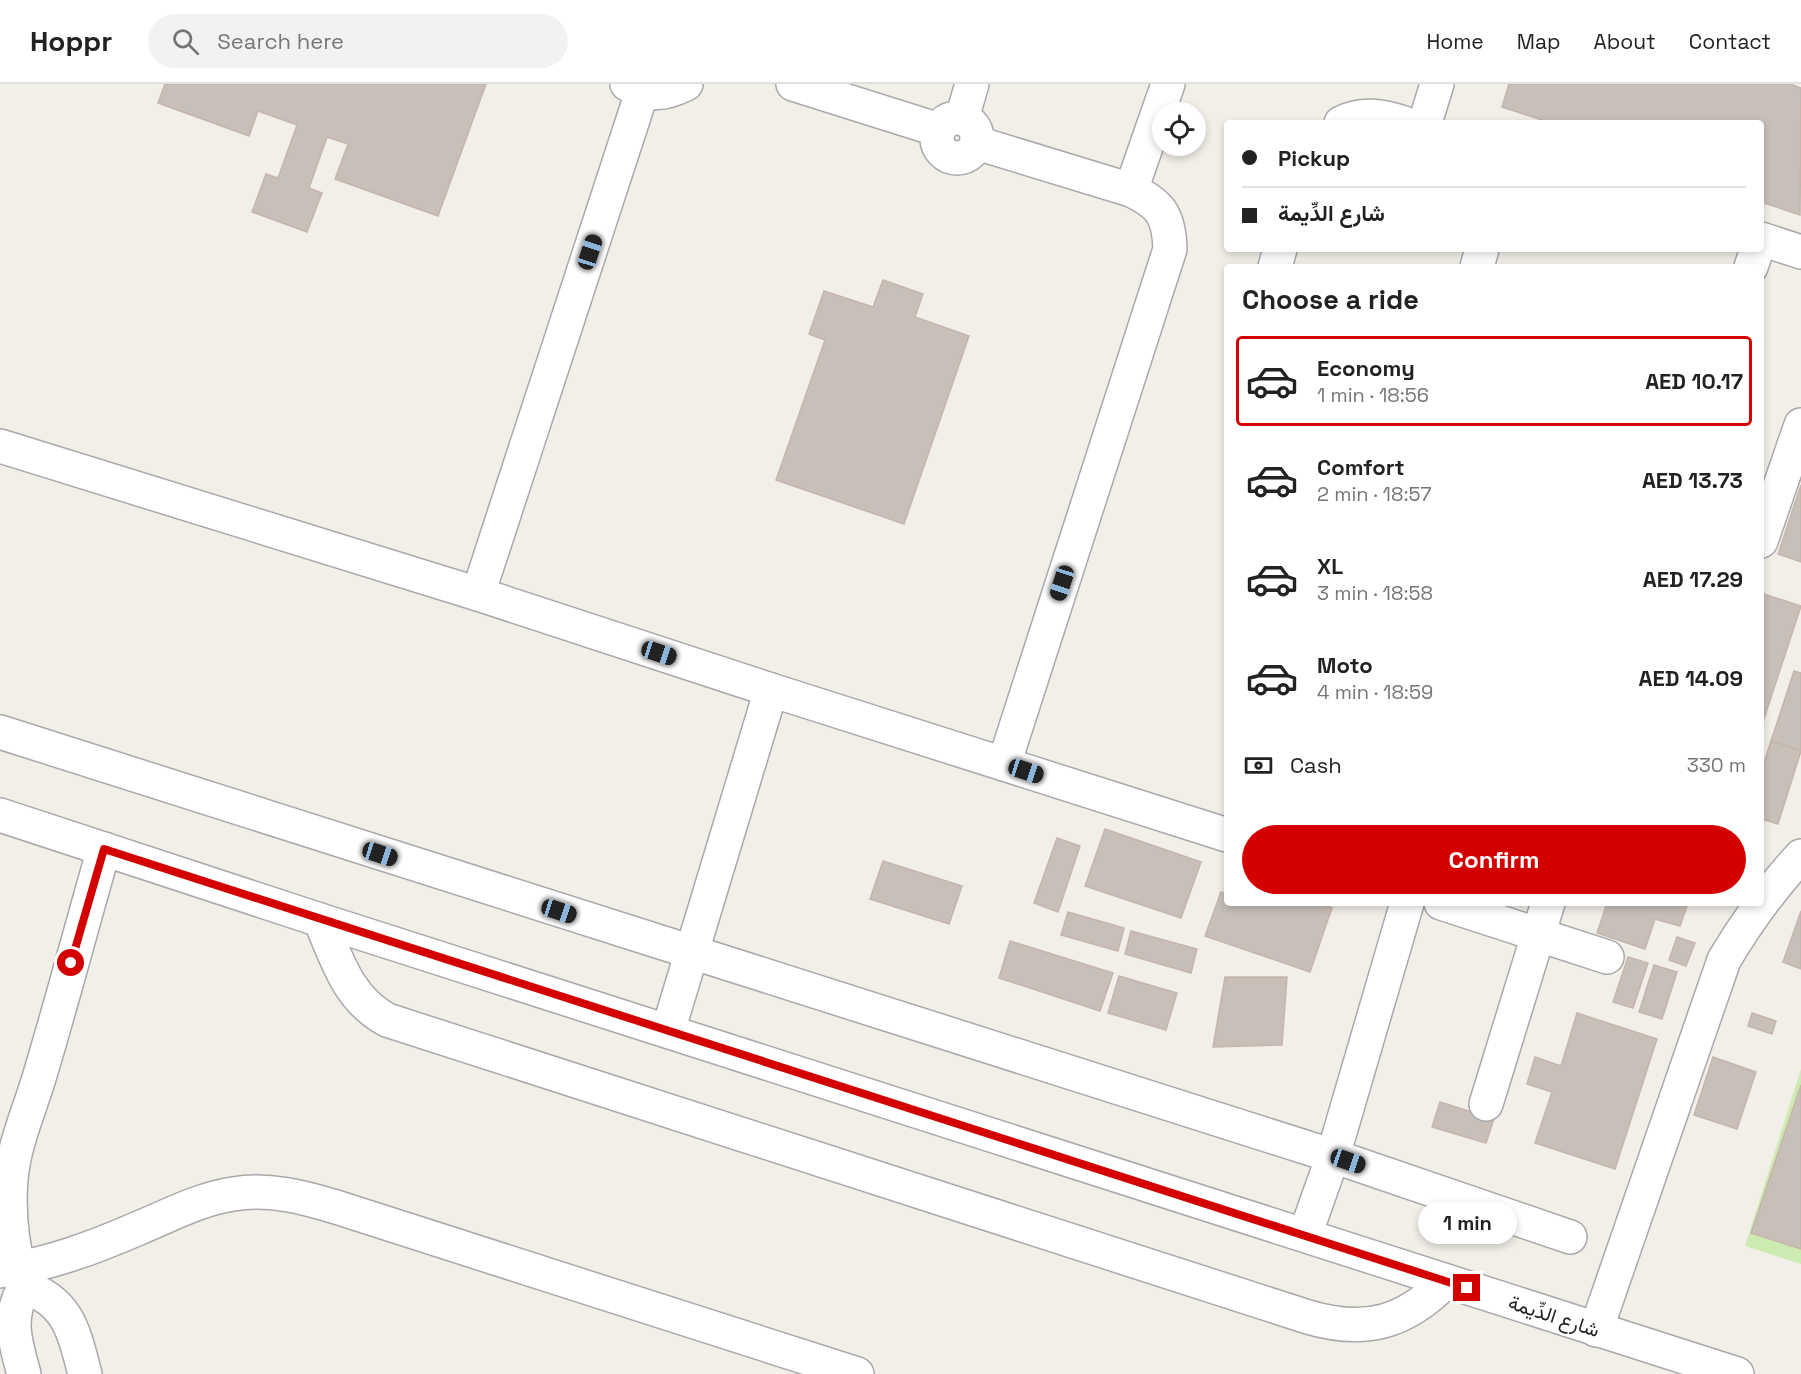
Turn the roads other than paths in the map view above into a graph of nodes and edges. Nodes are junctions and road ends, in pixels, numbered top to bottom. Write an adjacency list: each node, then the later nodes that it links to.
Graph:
1 (686, 84): 6 (street)
2 (793, 84): 10 (street)
3 (972, 84): 10 (street)
4 (1168, 84): 11 (street)
5 (1437, 84): 9 (street)
6 (634, 88): 17 (street)
7 (1349, 120): 8 (street)
8 (1393, 120)
9 (1426, 120)
10 (959, 131): 11 (street)
11 (1131, 190): 20 (street)
12 (1764, 240): 13 (street)
13 (1801, 252)
14 (1801, 425): 16 (street)
15 (0, 446): 17 (street)
16 (1764, 533)
17 (478, 594): 18 (street)
18 (771, 690): 20 (street); 32 (street)
19 (0, 732): 32 (street)
20 (1004, 764): 22 (street)
21 (0, 815): 23 (street, شارع الدِّيمة)
22 (1224, 834)
23 (104, 849): 30 (street, شارع الدِّيمة); 39 (street)
24 (1801, 856): 25 (street)
25 (1764, 899)
26 (1406, 906): 36 (street)
27 (1450, 906): 31 (street)
28 (1547, 906): 31 (street)
29 (1759, 906): 41 (street)
30 (320, 920): 34 (street, شارع الدِّيمة); 40 (street)
31 (1538, 934): 33 (street); 35 (street)
32 (693, 954): 34 (street); 36 (street)
33 (1607, 957)
34 (668, 1031): 37 (street, شارع الدِّيمة)
35 (1486, 1104)
36 (1333, 1156): 37 (street); 38 (street)
37 (1305, 1235): 40 (street, شارع الدِّيمة)
38 (1570, 1238)
39 (14, 1276): 43 (street); 44 (street); 45 (street)
40 (1446, 1281): 41 (street, شارع الدِّيمة)
41 (1596, 1330): 42 (street, شارع الدِّيمة)
42 (1675, 1365): 46 (street, شارع الدِّيمة)
43 (24, 1374)
44 (85, 1374)
45 (857, 1374)
46 (1737, 1374)

